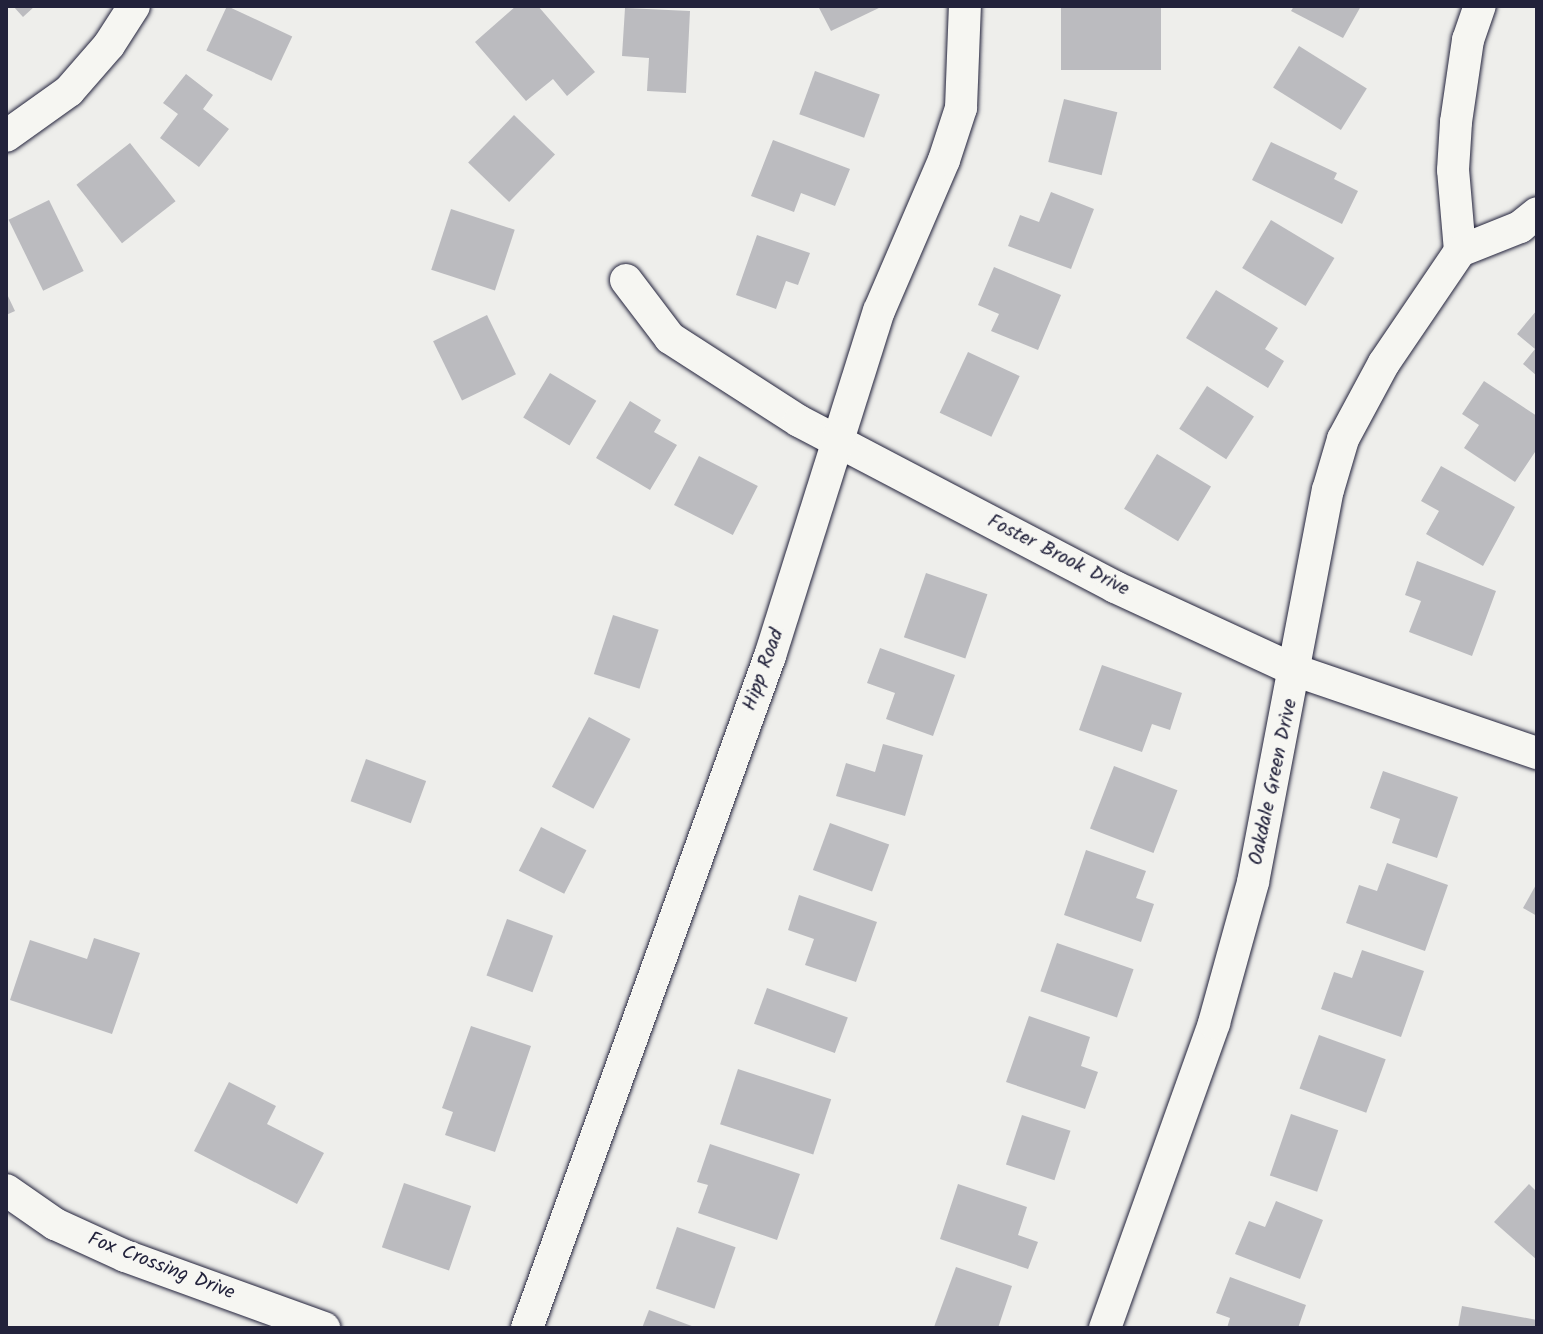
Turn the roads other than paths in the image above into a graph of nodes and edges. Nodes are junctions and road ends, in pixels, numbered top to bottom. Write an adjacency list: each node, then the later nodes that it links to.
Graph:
1 (134, 6): 4 (street)
2 (965, 6): 8 (street, Hipp Road)
3 (1480, 6): 6 (street)
4 (6, 136)
5 (1537, 213): 6 (street)
6 (1460, 251): 9 (street, Oakdale Green Drive)
7 (626, 280): 8 (street, Foster Brook Drive)
8 (840, 442): 9 (street, Foster Brook Drive); 13 (street, Hipp Road)
9 (1297, 671): 10 (street, Foster Brook Drive); 14 (street, Oakdale Green Drive)
10 (1537, 753)
11 (6, 1190): 12 (street, Fox Crossing Drive)
12 (324, 1328)
13 (527, 1328)
14 (1105, 1328)

